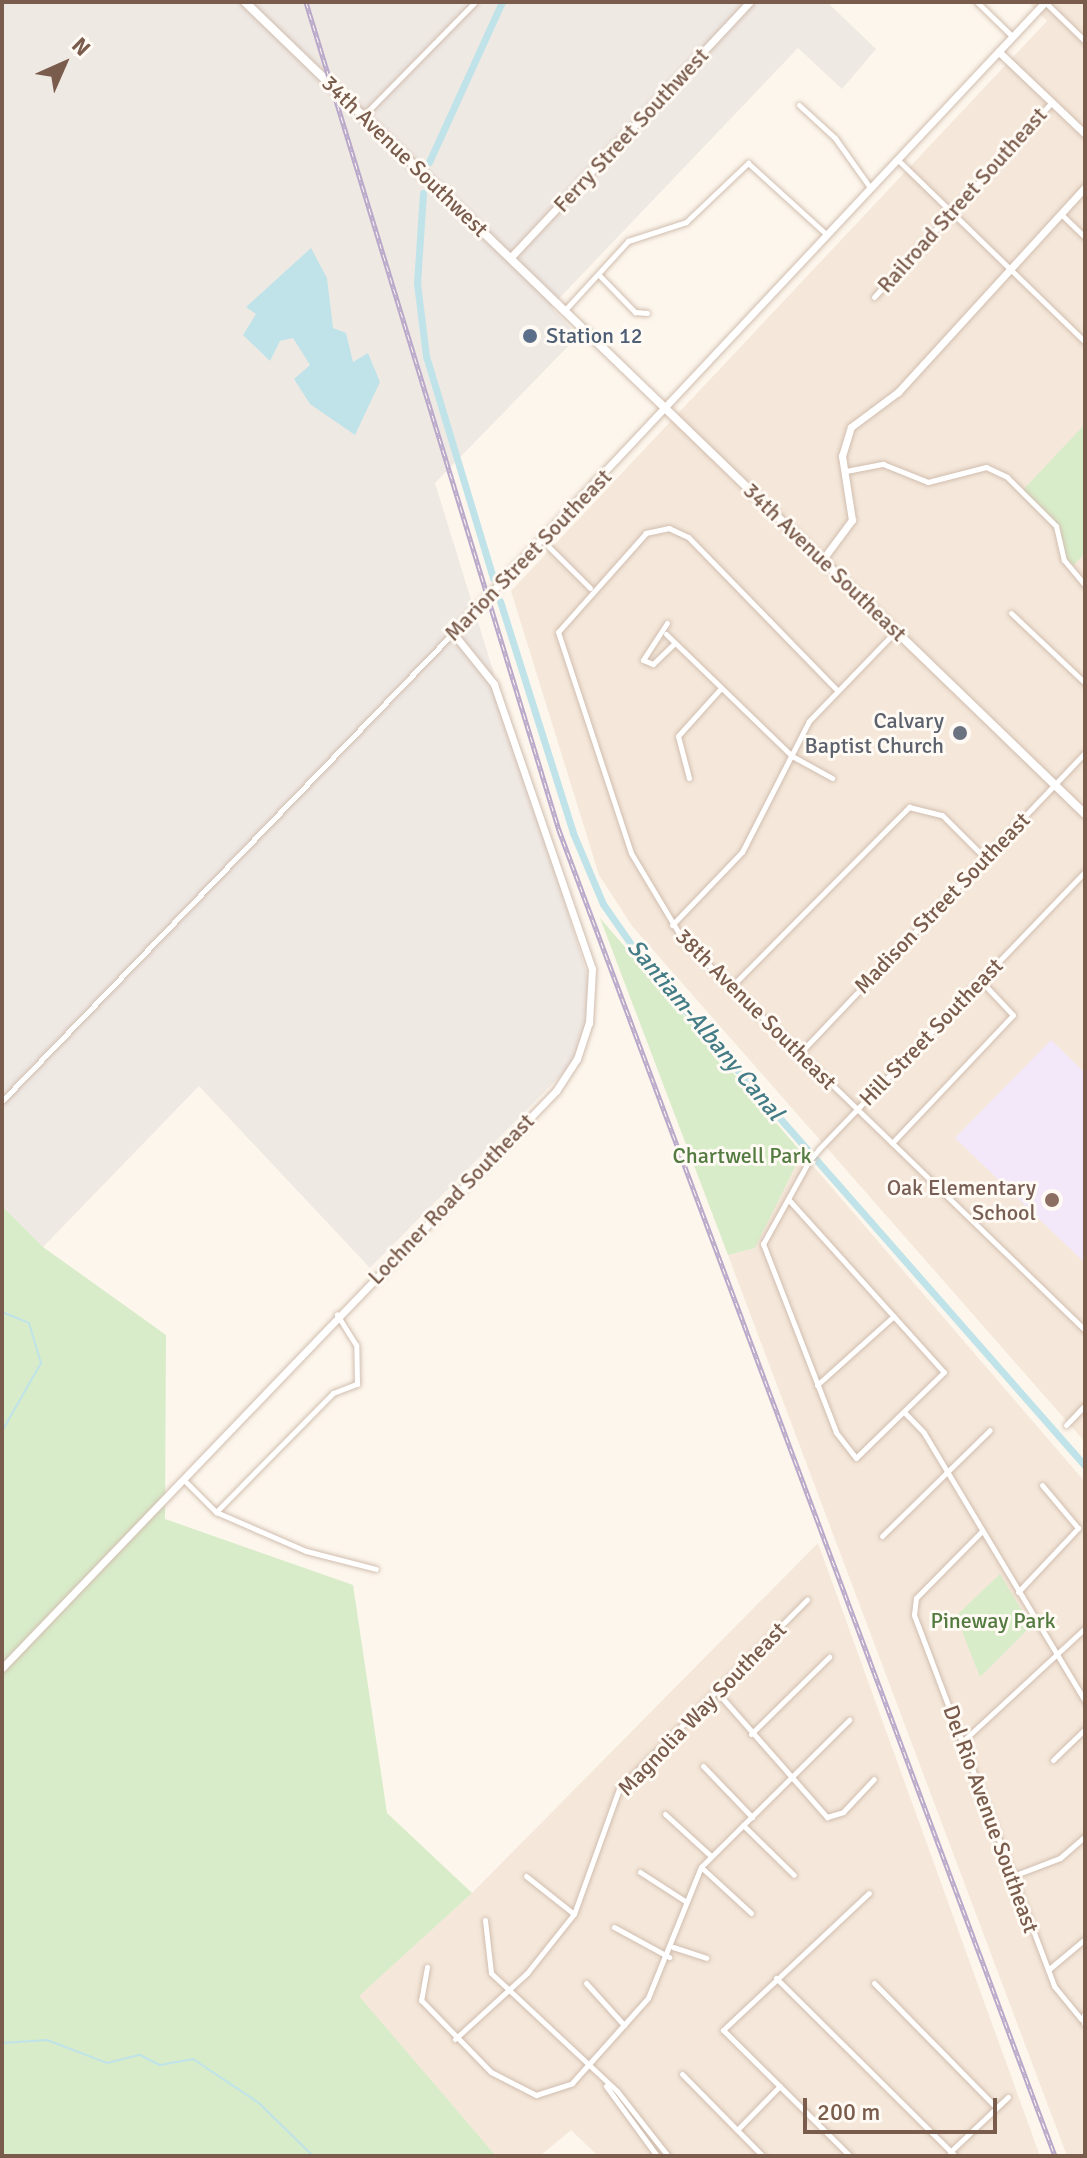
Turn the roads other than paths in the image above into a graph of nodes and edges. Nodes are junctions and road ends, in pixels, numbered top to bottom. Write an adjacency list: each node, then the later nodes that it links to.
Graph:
1 (245, 2): 11 (main road, 34th Avenue Southwest)
2 (475, 2): 11 (street)
3 (750, 2): 20 (street, Ferry Street Southwest)
4 (977, 2): 6 (street)
5 (1045, 2): 6 (street, Marion Street Southeast); 7 (street)
6 (1013, 37): 8 (street, Marion Street Southeast)
7 (1085, 41)
8 (999, 52): 9 (street); 13 (street, Marion Street Southeast)
9 (1051, 103): 12 (street); 16 (street, Railroad Street Southeast)
10 (799, 105): 14 (street)
11 (363, 116): 20 (main road, 34th Avenue Southwest)
12 (1085, 134)
13 (898, 160): 14 (street, Marion Street Southeast); 16 (street)
14 (869, 186): 18 (street, Marion Street Southeast)
15 (1085, 187): 17 (street)
16 (949, 209): 21 (street); 23 (street, Railroad Street Southeast)
17 (1061, 213): 19 (street); 21 (street)
18 (825, 233): 22 (street); 27 (street, Marion Street Southeast)
19 (1085, 237)
20 (511, 257): 24 (main road, 34th Avenue Southwest)
21 (1008, 267): 26 (street); 28 (street)
22 (599, 275): 24 (street); 25 (street)
23 (874, 297)
24 (565, 310): 27 (main road, 34th Avenue Southeast)
25 (647, 313)
26 (1085, 342)
27 (668, 409): 29 (street, Marion Street Southeast); 30 (main road, 34th Avenue Southeast)
28 (846, 471): 30 (street); 31 (street)
29 (542, 540): 32 (street); 36 (street, Marion Street Southeast)
30 (823, 559): 35 (main road, 34th Avenue Southeast)
31 (1085, 585)
32 (590, 588): 41 (street); 50 (street, 38th Avenue Southeast)
33 (1011, 613): 39 (street)
34 (667, 623): 37 (street)
35 (896, 631): 41 (street); 46 (main road, 34th Avenue Southeast)
36 (453, 633): 54 (street, Marion Street Southeast); 58 (street, Lochner Road Southeast)
37 (666, 634): 38 (street); 38 (street)
38 (675, 643): 40 (street)
39 (1085, 683)
40 (721, 688): 43 (street); 44 (street)
41 (836, 689): 43 (street)
42 (1085, 753): 46 (street, Madison Street Southeast)
43 (792, 756): 45 (street); 50 (street)
44 (689, 778)
45 (832, 778)
46 (1055, 785): 47 (main road, 34th Avenue Southeast); 48 (street, Madison Street Southeast)
47 (1085, 814)
48 (985, 858): 52 (street); 53 (street, Madison Street Southeast)
49 (1085, 872): 51 (street, Hill Street Southeast)
50 (672, 925): 52 (street, 38th Avenue Southeast)
51 (980, 980): 55 (street, Hill Street Southeast); 56 (street)
52 (730, 988): 53 (street, 38th Avenue Southeast)
53 (799, 1054): 55 (street, 38th Avenue Southeast)
54 (2, 1101)
55 (857, 1110): 56 (street, 38th Avenue Southeast); 57 (street, Hill Street Southeast)
56 (892, 1143): 60 (street, 38th Avenue Southeast)
57 (788, 1199): 59 (street); 61 (street, Hill Street Southeast)
58 (337, 1315): 67 (street, Lochner Road Southeast); 69 (street)
59 (894, 1316): 61 (street); 63 (street)
60 (1085, 1330)
61 (817, 1385): 63 (street, Hill Street Southeast)
62 (1085, 1405): 64 (street)
63 (904, 1412): 66 (street)
64 (1066, 1425)
65 (990, 1430): 66 (street)
66 (947, 1471): 70 (street); 71 (street)
67 (182, 1478): 69 (street); 78 (street, Lochner Road Southeast)
68 (1042, 1485): 73 (street)
69 (216, 1512): 72 (street)
70 (982, 1531): 73 (street); 84 (street, Del Rio Avenue Southeast)
71 (882, 1536)
72 (376, 1569)
73 (1018, 1592): 76 (street)
74 (807, 1600): 79 (street, Magnolia Way Southeast)
75 (1085, 1628): 76 (street)
76 (1057, 1656): 80 (street); 84 (street)
77 (829, 1657): 83 (street)
78 (2, 1668)
79 (717, 1692): 83 (street); 102 (street, Magnolia Way Southeast)
80 (1085, 1701)
81 (849, 1720): 88 (street)
82 (1085, 1729): 85 (street)
83 (751, 1734): 88 (street)
84 (963, 1741): 98 (street, Del Rio Avenue Southeast)
85 (1053, 1760)
86 (703, 1766): 90 (street)
87 (874, 1779): 88 (street)
88 (790, 1781): 90 (street)
89 (665, 1814): 93 (street)
90 (752, 1817): 91 (street)
91 (743, 1825): 93 (street); 96 (street)
92 (1085, 1836): 98 (street)
93 (711, 1856): 94 (street)
94 (701, 1867): 100 (street); 101 (street)
95 (640, 1872): 100 (street)
96 (794, 1875)
97 (526, 1876): 102 (street)
98 (1013, 1876): 110 (street, Del Rio Avenue Southeast)
99 (869, 1893): 111 (street)
100 (685, 1901): 106 (street)
101 (751, 1913)
102 (574, 1914): 114 (street, Magnolia Way Southeast)
103 (485, 1920): 114 (street)
104 (614, 1927): 107 (street)
105 (1085, 1939): 110 (street)
106 (673, 1947): 107 (street); 108 (street)
107 (669, 1957): 116 (street)
108 (706, 1958)
109 (427, 1967): 117 (street)
110 (1048, 1970): 115 (street, Del Rio Avenue Southeast)
111 (776, 1978): 121 (street); 127 (street)
112 (586, 1983): 116 (street)
113 (874, 1983): 123 (street)
114 (507, 1989): 117 (street, Magnolia Way Southeast); 118 (street)
115 (1084, 2019)
116 (624, 2025): 118 (street)
117 (455, 2039): 118 (street)
118 (588, 2068): 120 (street)
119 (682, 2074): 124 (street)
120 (606, 2085): 125 (street); 126 (street)
121 (780, 2086): 124 (street); 131 (street)
122 (1008, 2097): 123 (street)
123 (995, 2106): 127 (street)
124 (738, 2129): 130 (street)
125 (646, 2131): 126 (street); 129 (street)
126 (639, 2137): 128 (street)
127 (951, 2153): 132 (street)
128 (657, 2156)
129 (668, 2156)
130 (763, 2156)
131 (850, 2156)
132 (944, 2156)

